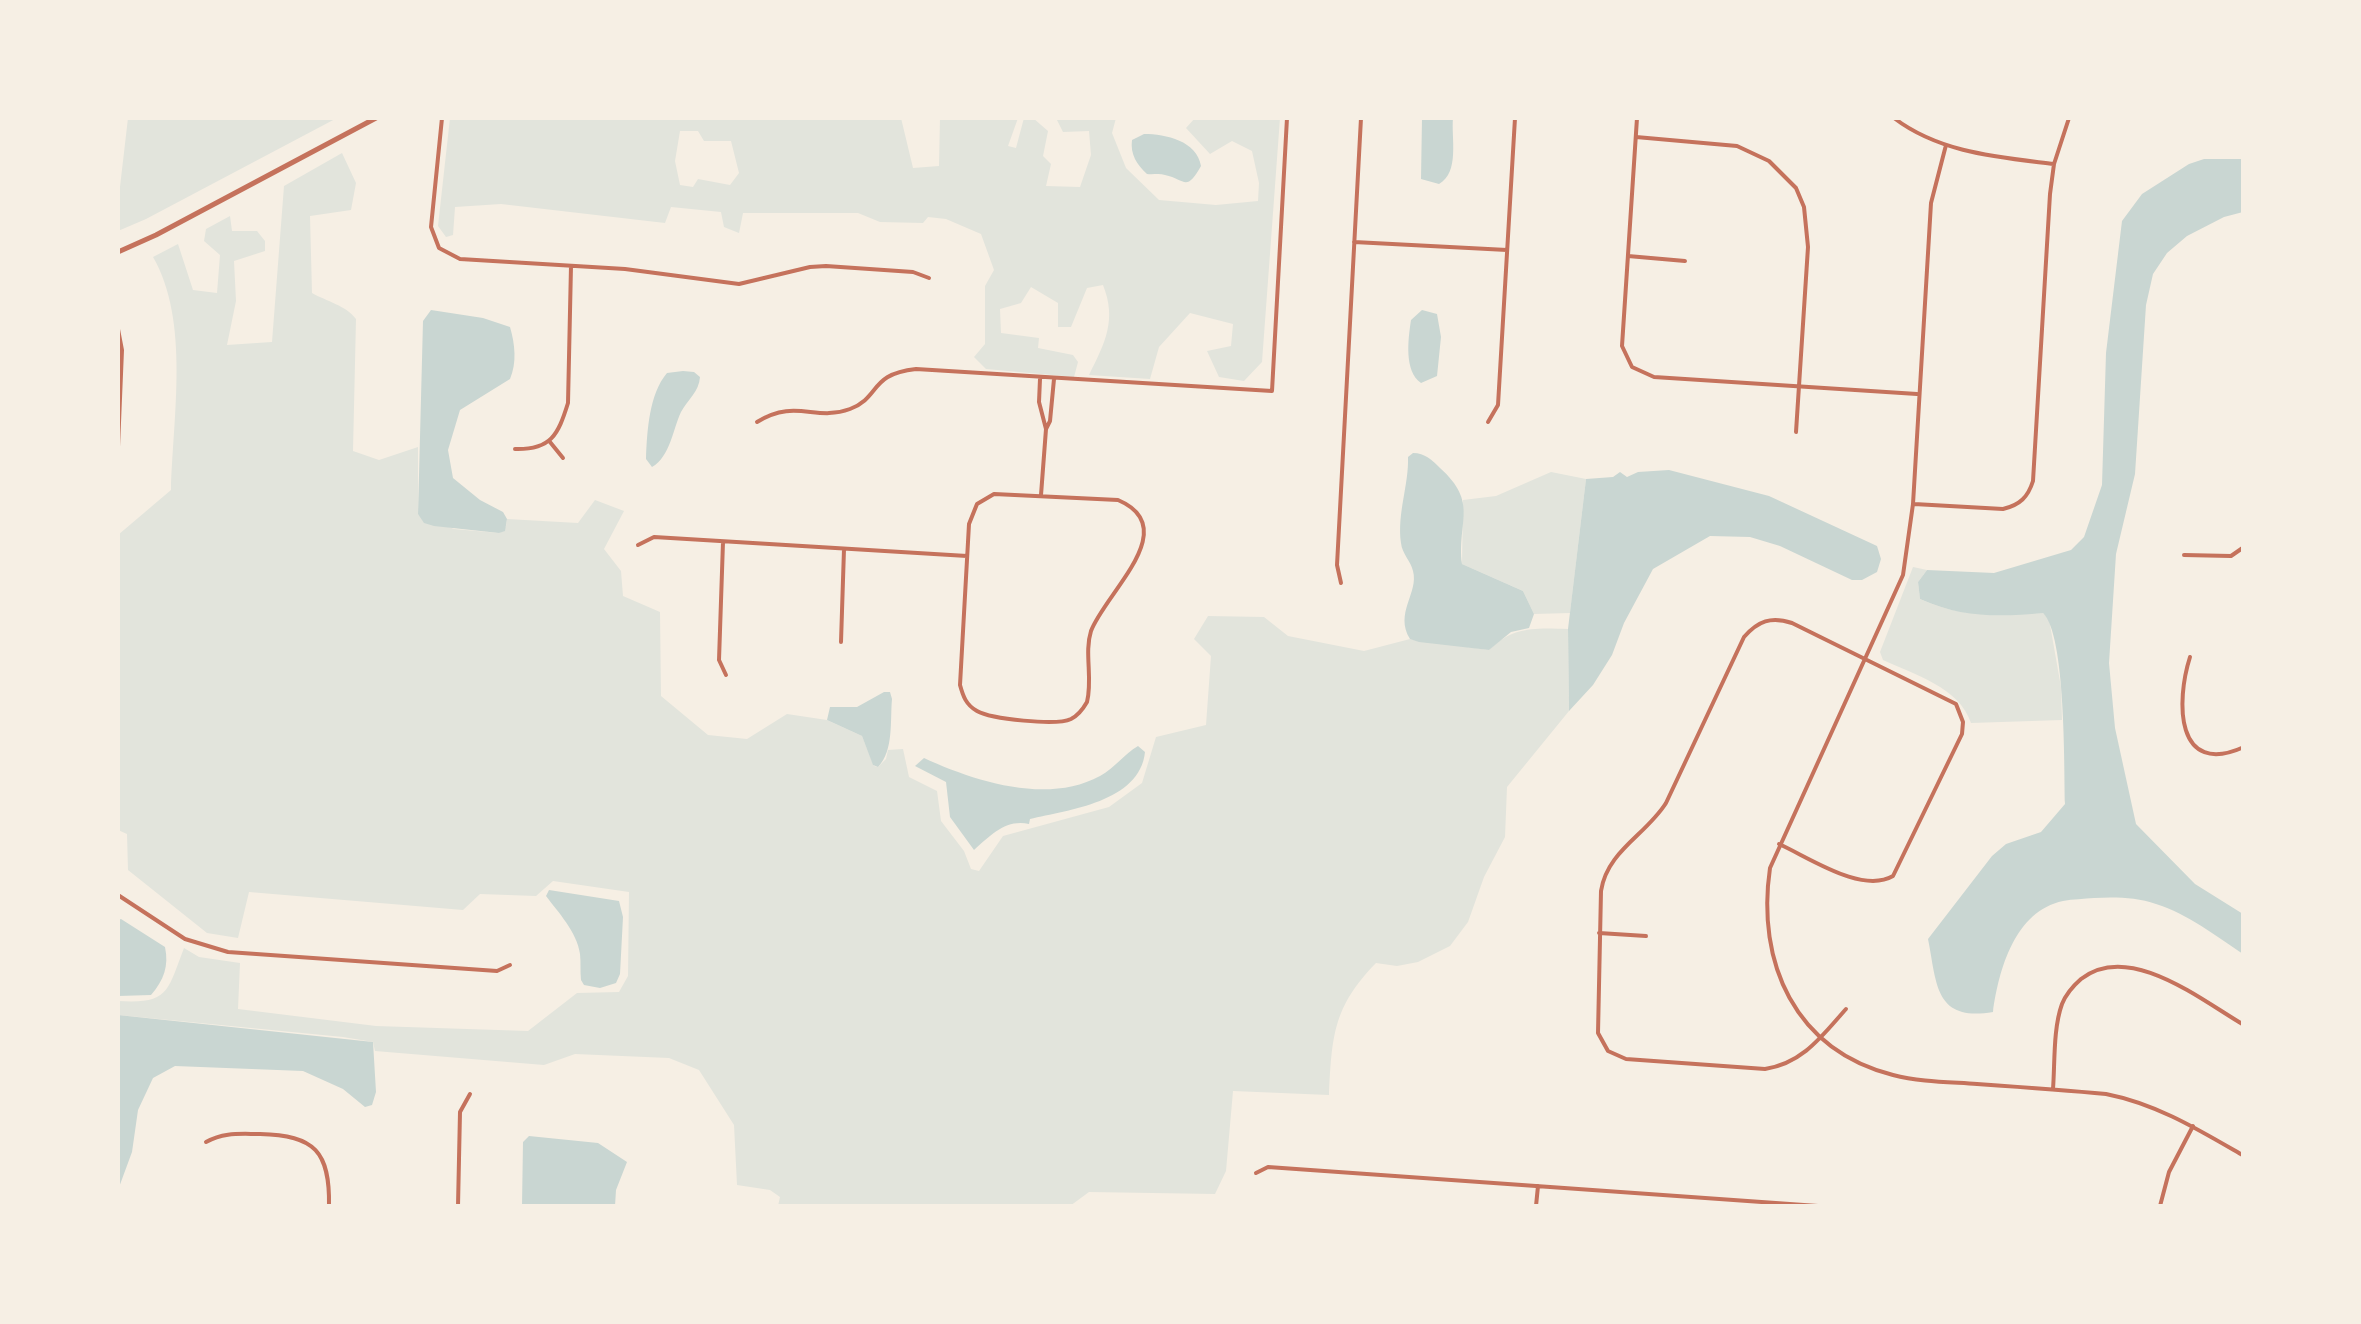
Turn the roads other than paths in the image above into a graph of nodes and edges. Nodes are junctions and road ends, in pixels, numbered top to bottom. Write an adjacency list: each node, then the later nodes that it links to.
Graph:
1 (376, 118): 14 (street)
2 (442, 118): 17 (street)
3 (1287, 118): 21 (street)
4 (1361, 118): 12 (street)
5 (1514, 118): 13 (street)
6 (1637, 118): 9 (street)
7 (1894, 118): 10 (street)
8 (2068, 118): 11 (street)
9 (1636, 137): 15 (street); 22 (street)
10 (1946, 144): 11 (street); 23 (street)
11 (2054, 164): 33 (street)
12 (1354, 242): 13 (street); 40 (street)
13 (1507, 250): 25 (street)
14 (118, 252)
15 (1628, 256): 16 (street); 22 (street)
16 (1685, 261)
17 (571, 266): 18 (street); 28 (street)
18 (929, 278)
19 (118, 332): 29 (street)
20 (1040, 378): 21 (street); 24 (street); 26 (street)
21 (1054, 378): 26 (street)
22 (1800, 386): 23 (street); 27 (street)
23 (1919, 394): 33 (street)
24 (757, 422)
25 (1488, 422)
26 (1046, 429): 32 (street)
27 (1796, 432)
28 (550, 442): 30 (street); 31 (street)
29 (118, 447)
30 (516, 449)
31 (563, 458)
32 (1040, 495): 39 (street); 39 (street)
33 (1913, 504): 43 (street)
34 (723, 542): 35 (street); 37 (street); 44 (street)
35 (638, 544)
36 (2244, 547): 38 (street)
37 (844, 549): 39 (street); 41 (street)
38 (2184, 554)
39 (967, 556)
40 (1341, 583)
41 (840, 642)
42 (2190, 657): 45 (street)
43 (1867, 659): 46 (street); 46 (street); 48 (street)
44 (726, 675)
45 (2244, 748)
46 (1779, 844): 53 (street)
47 (118, 895): 50 (street)
48 (1599, 933): 49 (street); 53 (street)
49 (1646, 936)
50 (510, 965)
51 (1846, 1009): 53 (street)
52 (2244, 1026): 54 (street)
53 (1822, 1036): 54 (street)
54 (2053, 1090): 56 (street)
55 (470, 1094): 62 (street)
56 (2192, 1126): 58 (street); 65 (street)
57 (206, 1142): 61 (street)
58 (2244, 1156)
59 (1256, 1173): 60 (street)
60 (1538, 1186): 63 (street); 64 (street)
61 (328, 1206)
62 (458, 1206)
63 (1536, 1206)
64 (1818, 1206)
65 (2160, 1206)

